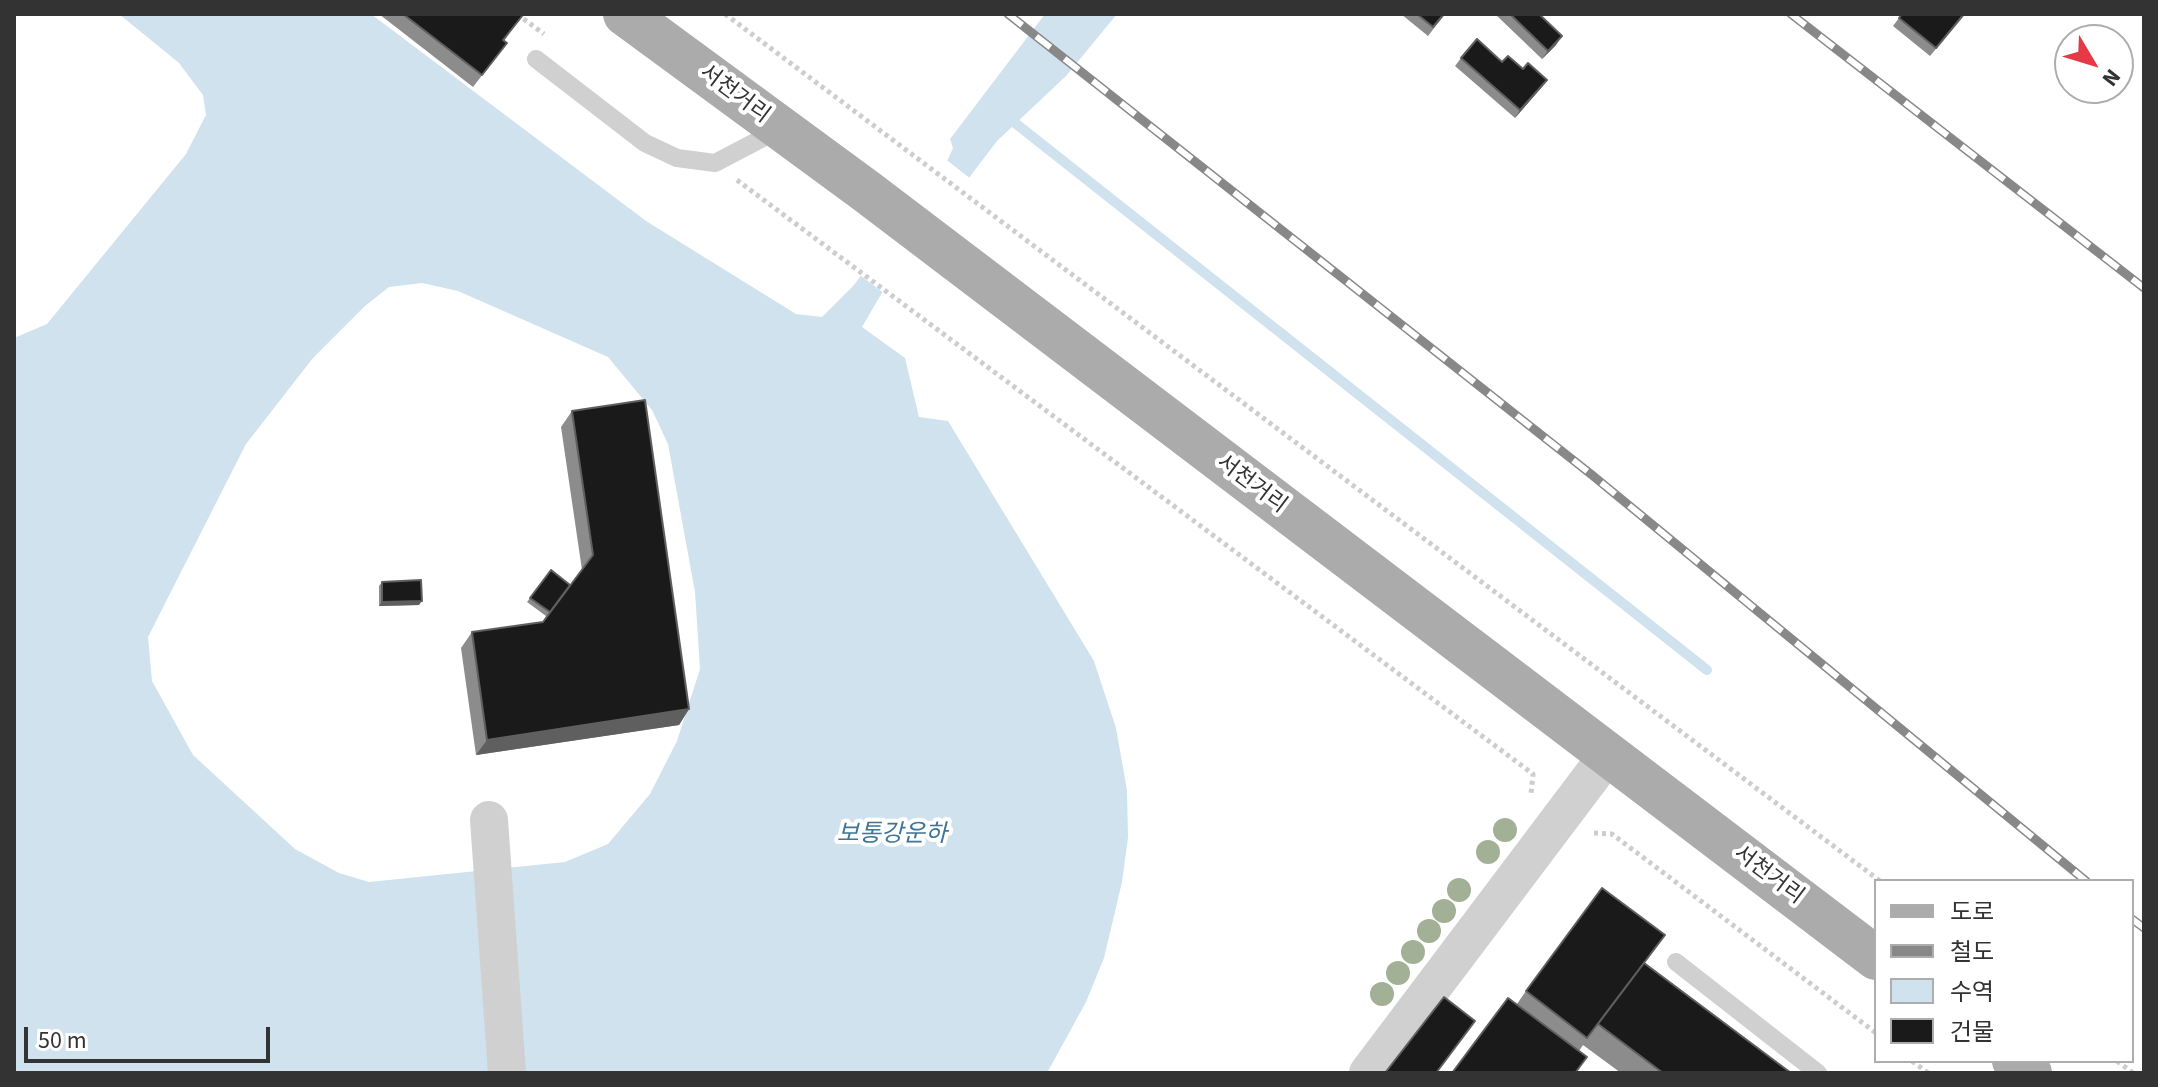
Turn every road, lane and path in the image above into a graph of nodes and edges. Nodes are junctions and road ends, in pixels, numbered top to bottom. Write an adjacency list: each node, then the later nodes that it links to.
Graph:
1 (625, 14): 4 (main road, 서천거리)
2 (725, 14): 10 (path)
3 (536, 59): 4 (lane)
4 (780, 129): 6 (main road, 서천거리)
5 (847, 261): 7 (path)
6 (1607, 756): 11 (main road, 서천거리); 15 (street)
7 (1527, 805)
8 (1612, 834): 13 (path)
9 (490, 838): 14 (street)
10 (1877, 879)
11 (1874, 956)
12 (1676, 962): 16 (lane)
13 (1874, 1031)
14 (507, 1073)
15 (1368, 1073)
16 (1818, 1073)

